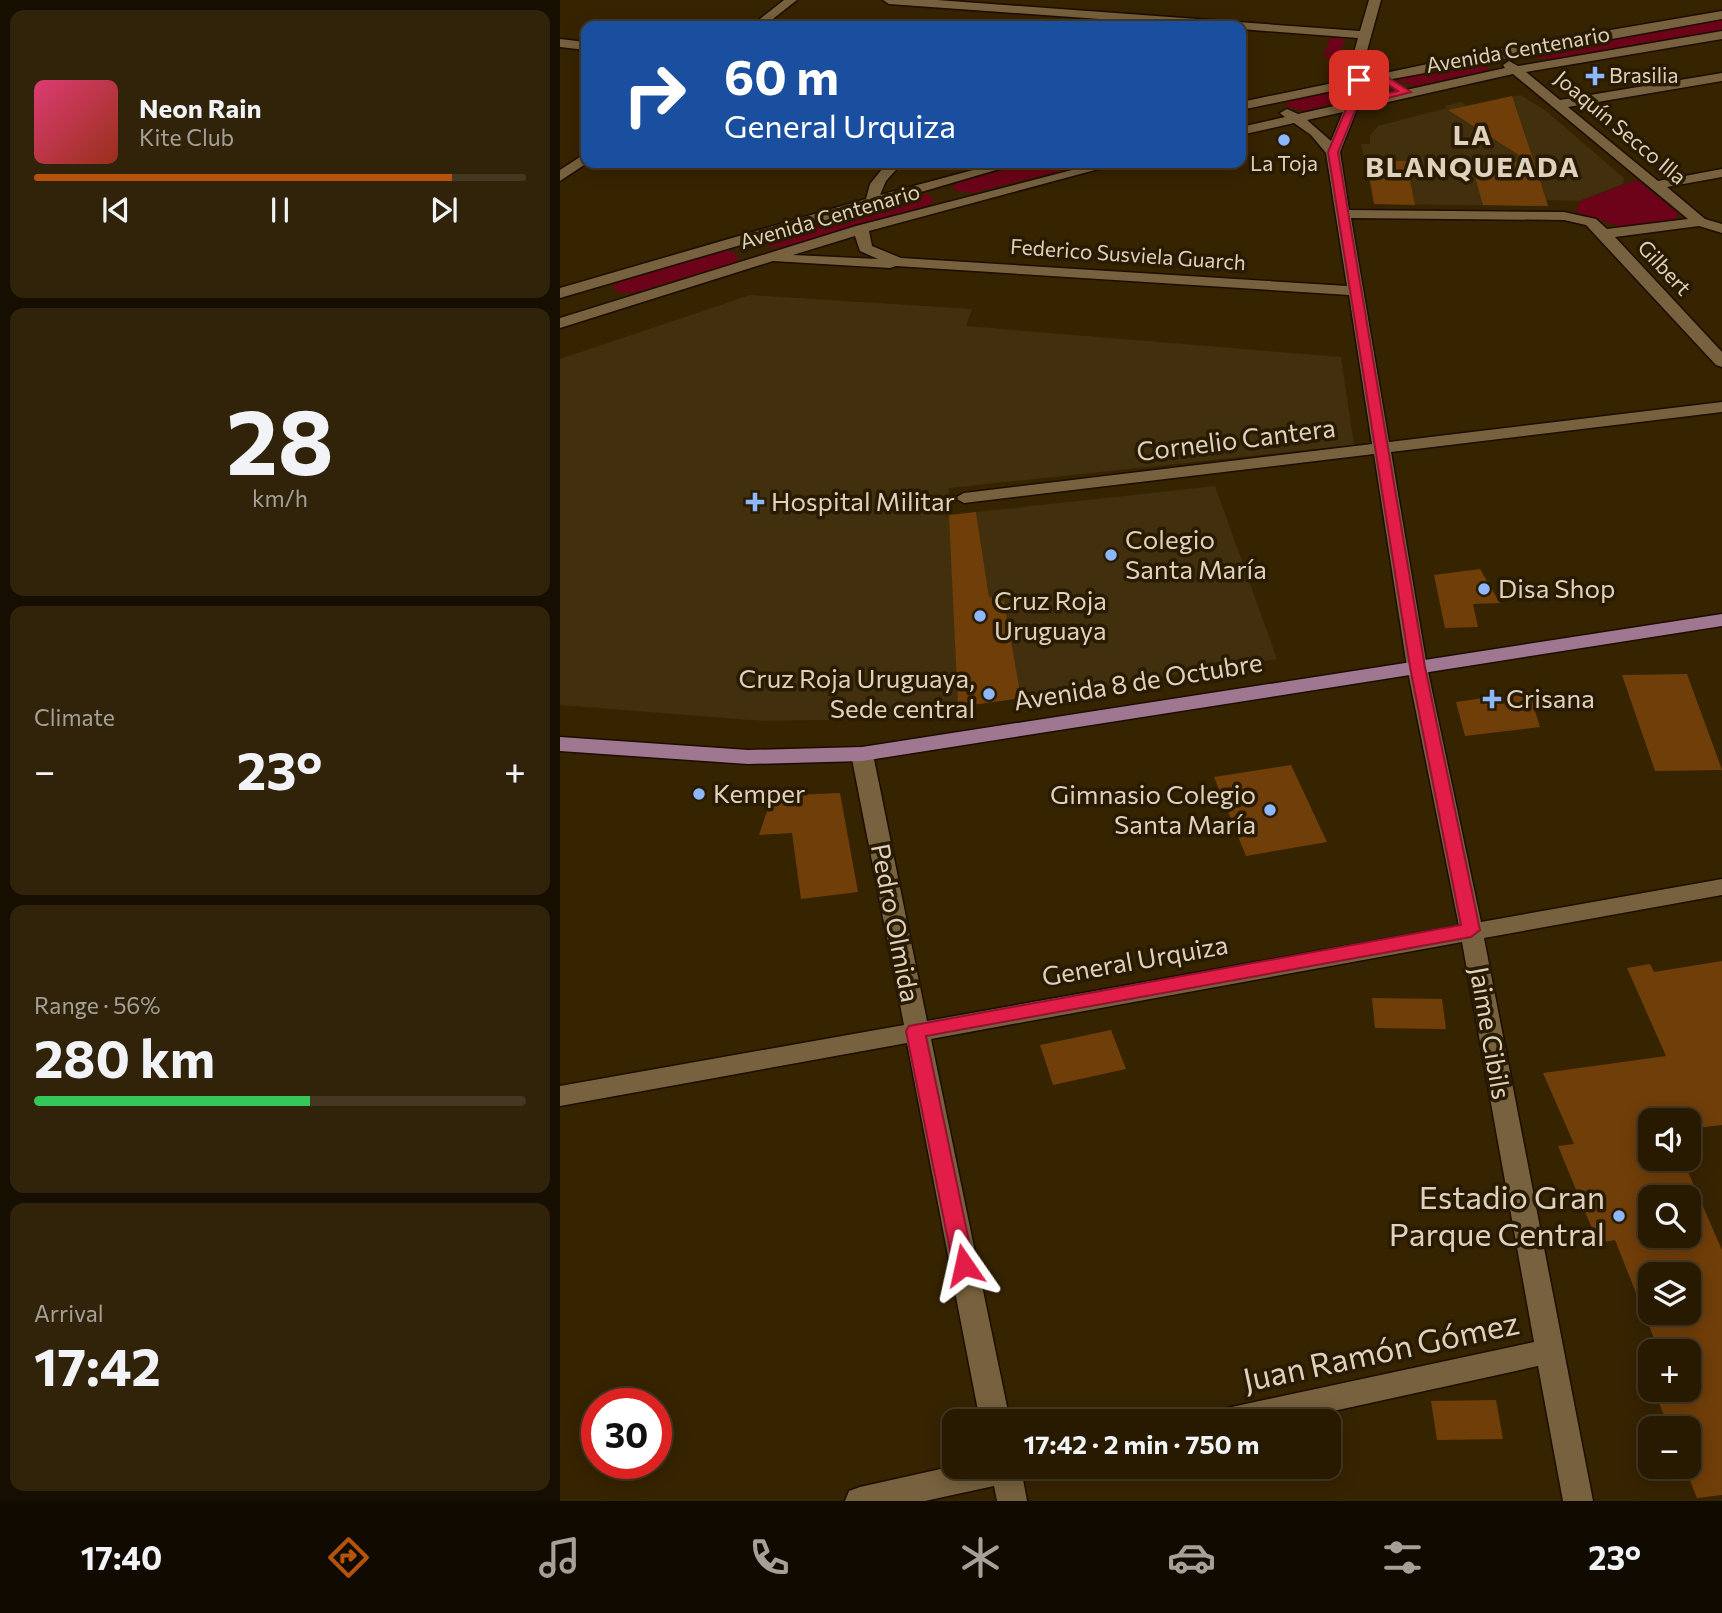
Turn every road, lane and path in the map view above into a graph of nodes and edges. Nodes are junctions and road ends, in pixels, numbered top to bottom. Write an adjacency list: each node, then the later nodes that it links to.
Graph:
1 (791, 0): 7 (street)
2 (890, 0): 5 (street)
3 (1063, 0): 5 (street)
4 (1375, 0): 11 (street)
5 (1051, 12): 8 (street); 9 (street)
6 (1722, 15): 15 (street, Avenida Centenario)
7 (764, 21)
8 (1042, 21)
9 (1174, 21)
10 (1246, 26): 11 (street)
11 (1365, 35): 17 (street)
12 (1722, 35): 16 (street, Avenida Centenario)
13 (560, 43): 14 (street)
14 (581, 45)
15 (1494, 54): 16 (street, Joaquín Secco Illa); 17 (street, Avenida Centenario)
16 (1516, 70): 19 (street, Avenida Centenario); 22 (street, Joaquín Secco Illa)
17 (1381, 76): 19 (street); 20 (street, Avenida Centenario)
18 (1722, 77): 22 (street)
19 (1406, 92): 21 (street, Avenida Centenario)
20 (1269, 100): 23 (street, Avenida Centenario); 24 (street)
21 (1353, 104): 24 (street, Avenida Centenario); 26 (street)
22 (1559, 104): 34 (street, Joaquín Secco Illa)
23 (1246, 105)
24 (1293, 118): 25 (street, Avenida Centenario); 26 (street)
25 (1246, 130)
26 (1333, 152): 37 (street, Jaime Cibils)
27 (581, 161): 32 (street)
28 (890, 168): 35 (street)
29 (993, 168): 33 (street, Avenida Centenario)
30 (1094, 168): 36 (street, Avenida Centenario)
31 (1722, 173): 34 (street)
32 (560, 177)
33 (931, 184): 35 (street, Avenida Centenario); 36 (street)
34 (1657, 186): 38 (street, Joaquín Secco Illa)
35 (873, 200): 42 (street, Avenida Centenario)
36 (953, 203): 39 (street, Avenida Centenario)
37 (1343, 214): 41 (street); 45 (street, Jaime Cibils)
38 (1700, 222): 40 (street, Joaquín Secco Illa); 41 (street)
39 (861, 229): 43 (street, Avenida Centenario); 44 (street, Federico Susviela Guarch)
40 (1722, 229)
41 (1604, 234): 48 (street, Gilbert)
42 (738, 239): 43 (street); 46 (street, Avenida Centenario)
43 (763, 258): 44 (street, Federico Susviela Guarch); 47 (street, Avenida Centenario)
44 (898, 262): 45 (street, Federico Susviela Guarch)
45 (1356, 291): 50 (street, Jaime Cibils)
46 (560, 293)
47 (560, 322)
48 (1722, 362)
49 (1722, 407): 50 (street, Cornelio Cantera)
50 (1382, 450): 51 (street, Cornelio Cantera); 53 (street, Jaime Cibils)
51 (964, 498)
52 (1722, 620): 53 (main road, Avenida 8 de Octubre)
53 (1417, 667): 55 (main road, Avenida 8 de Octubre); 57 (street, Jaime Cibils)
54 (560, 744): 55 (main road, Avenida 8 de Octubre)
55 (862, 754): 58 (street, Pedro Olmida)
56 (1722, 887): 57 (street, General Urquiza)
57 (1471, 930): 58 (street, General Urquiza); 60 (street, Jaime Cibils)
58 (916, 1031): 59 (street, General Urquiza); 61 (street, Pedro Olmida)
59 (560, 1096)
60 (1549, 1351): 62 (street, Juan Ramón Gómez); 67 (street, Jaime Cibils)
61 (993, 1409)
62 (1282, 1409)
63 (957, 1479): 65 (street)
64 (1011, 1479): 66 (street)
65 (860, 1501)
66 (1012, 1501)
67 (1578, 1501)

